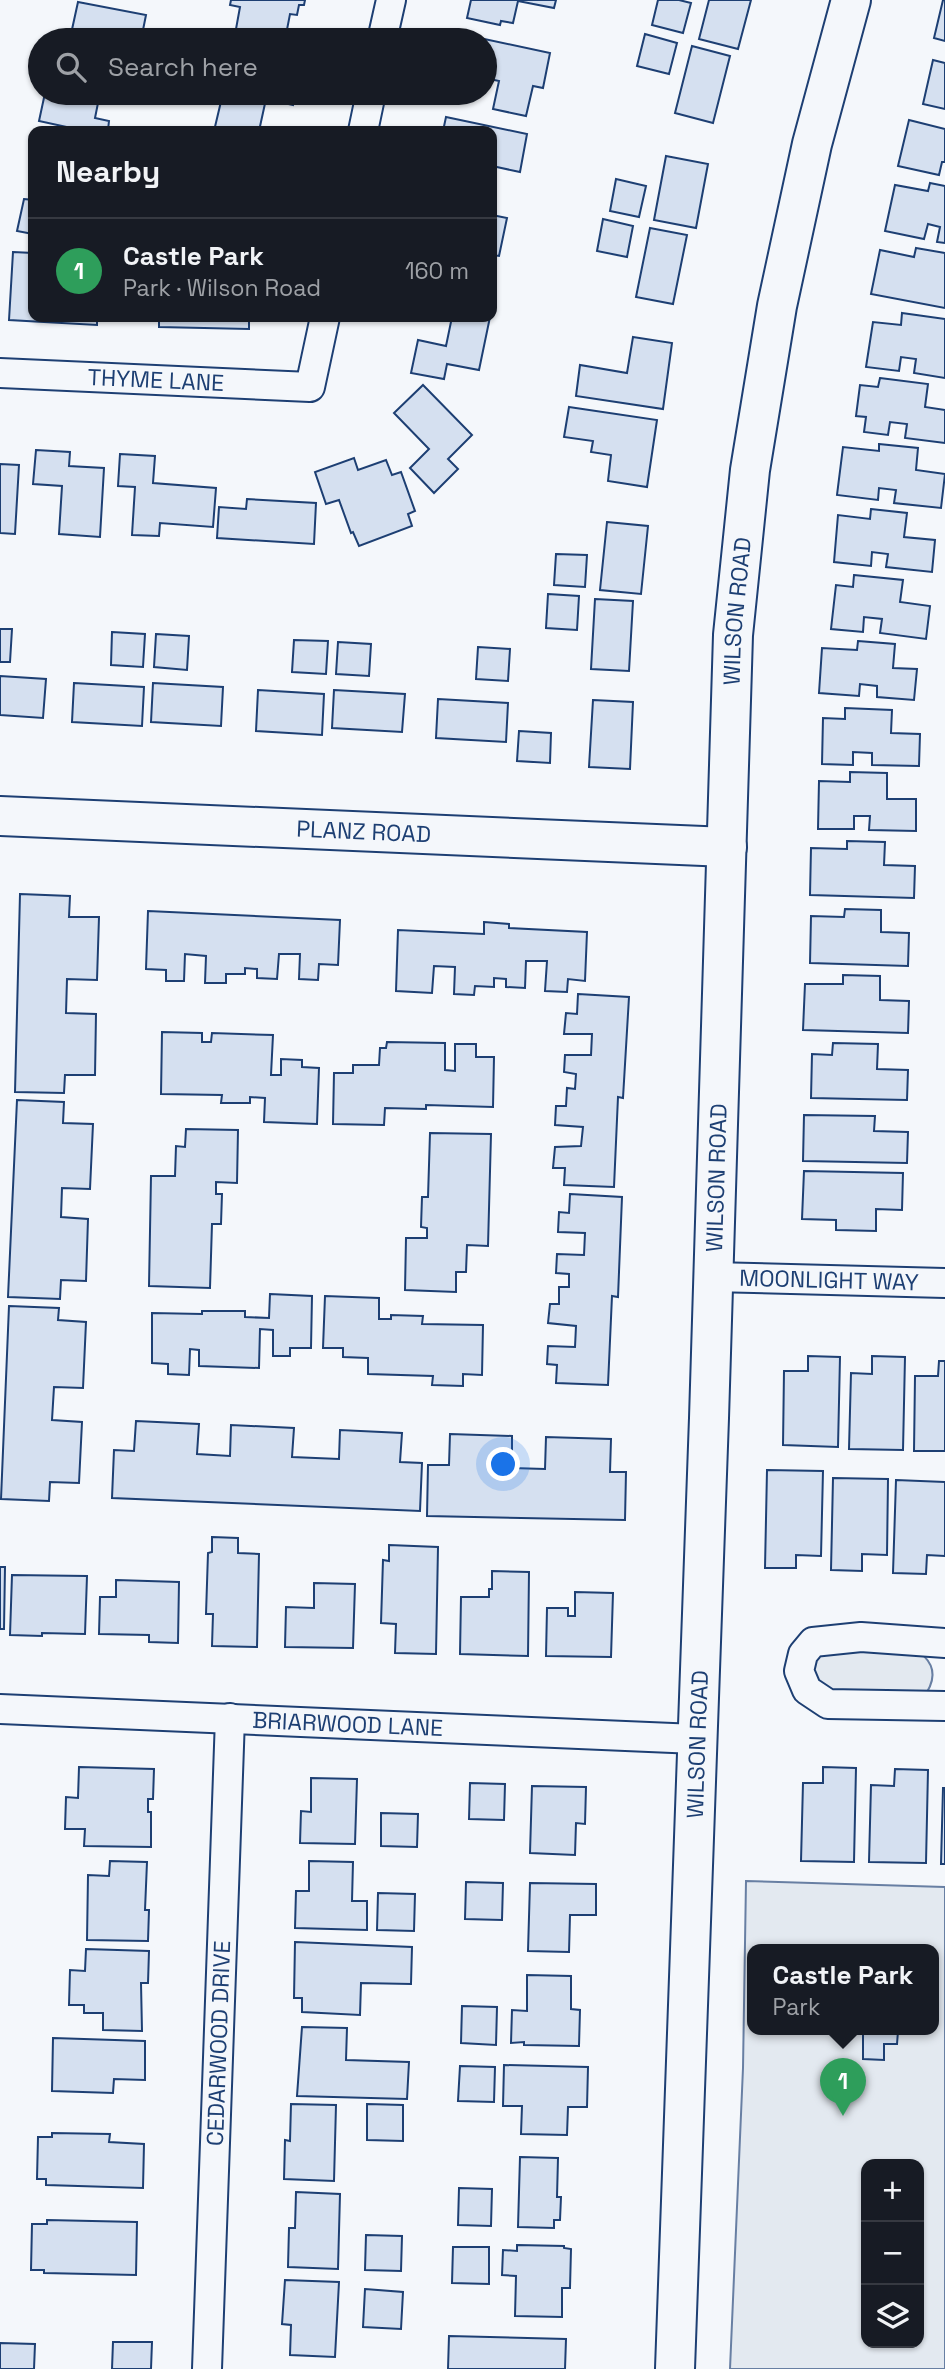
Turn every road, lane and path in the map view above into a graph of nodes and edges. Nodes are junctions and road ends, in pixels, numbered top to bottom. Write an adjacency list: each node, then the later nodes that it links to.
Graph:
1 (391, 0): 3 (street)
2 (850, 0): 9 (street, WILSON ROAD)
3 (385, 28)
4 (368, 105): 5 (street)
5 (364, 126)
6 (324, 322): 7 (street, THYME LANE)
7 (0, 373)
8 (0, 816): 9 (street, PLANZ ROAD)
9 (727, 847): 10 (street, WILSON ROAD)
10 (712, 1277): 11 (street, MOONLIGHT WAY); 16 (street, WILSON ROAD)
11 (945, 1283)
12 (945, 1643): 13 (street)
13 (945, 1706)
14 (0, 1709): 15 (street, BRIARWOOD LANE)
15 (230, 1718): 16 (street, BRIARWOOD LANE); 17 (street, CEDARWOOD DRIVE)
16 (696, 1739): 18 (street, WILSON ROAD)
17 (207, 2369)
18 (675, 2369)

